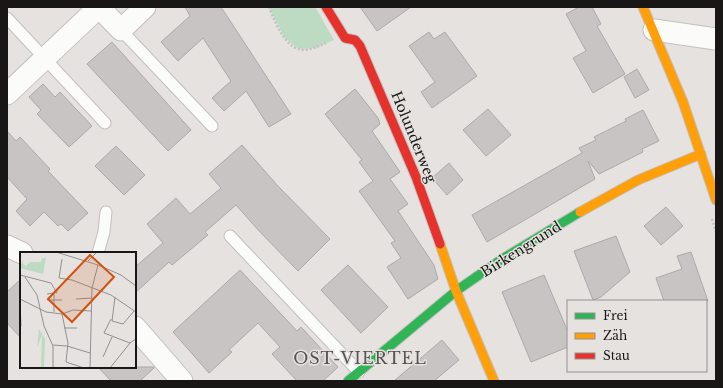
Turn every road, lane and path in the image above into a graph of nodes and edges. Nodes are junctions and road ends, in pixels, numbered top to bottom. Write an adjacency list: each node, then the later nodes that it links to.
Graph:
1 (99, 7): 7 (street); 11 (street)
2 (145, 7): 7 (street)
3 (269, 7): 9 (path)
4 (326, 7): 9 (street, Holunderweg)
5 (643, 7): 8 (street)
6 (7, 18): 11 (lane)
7 (122, 30): 14 (lane)
8 (654, 30): 10 (street); 15 (street)
9 (345, 38): 22 (street, Holunderweg)
10 (716, 40)
11 (44, 58): 12 (street); 13 (lane)
12 (7, 94)
13 (105, 123)
14 (212, 126)
15 (701, 154): 16 (street); 22 (street, Birkengrund)
16 (716, 200)
17 (106, 212): 21 (lane)
18 (230, 236): 24 (lane)
19 (7, 246): 20 (street)
20 (20, 252)
21 (98, 252)
22 (456, 291): 24 (street, Birkengrund); 27 (street, Holunderweg)
23 (136, 328): 25 (street)
24 (359, 372): 26 (street, Birkengrund)
25 (182, 381)
26 (348, 381)
27 (494, 381)

